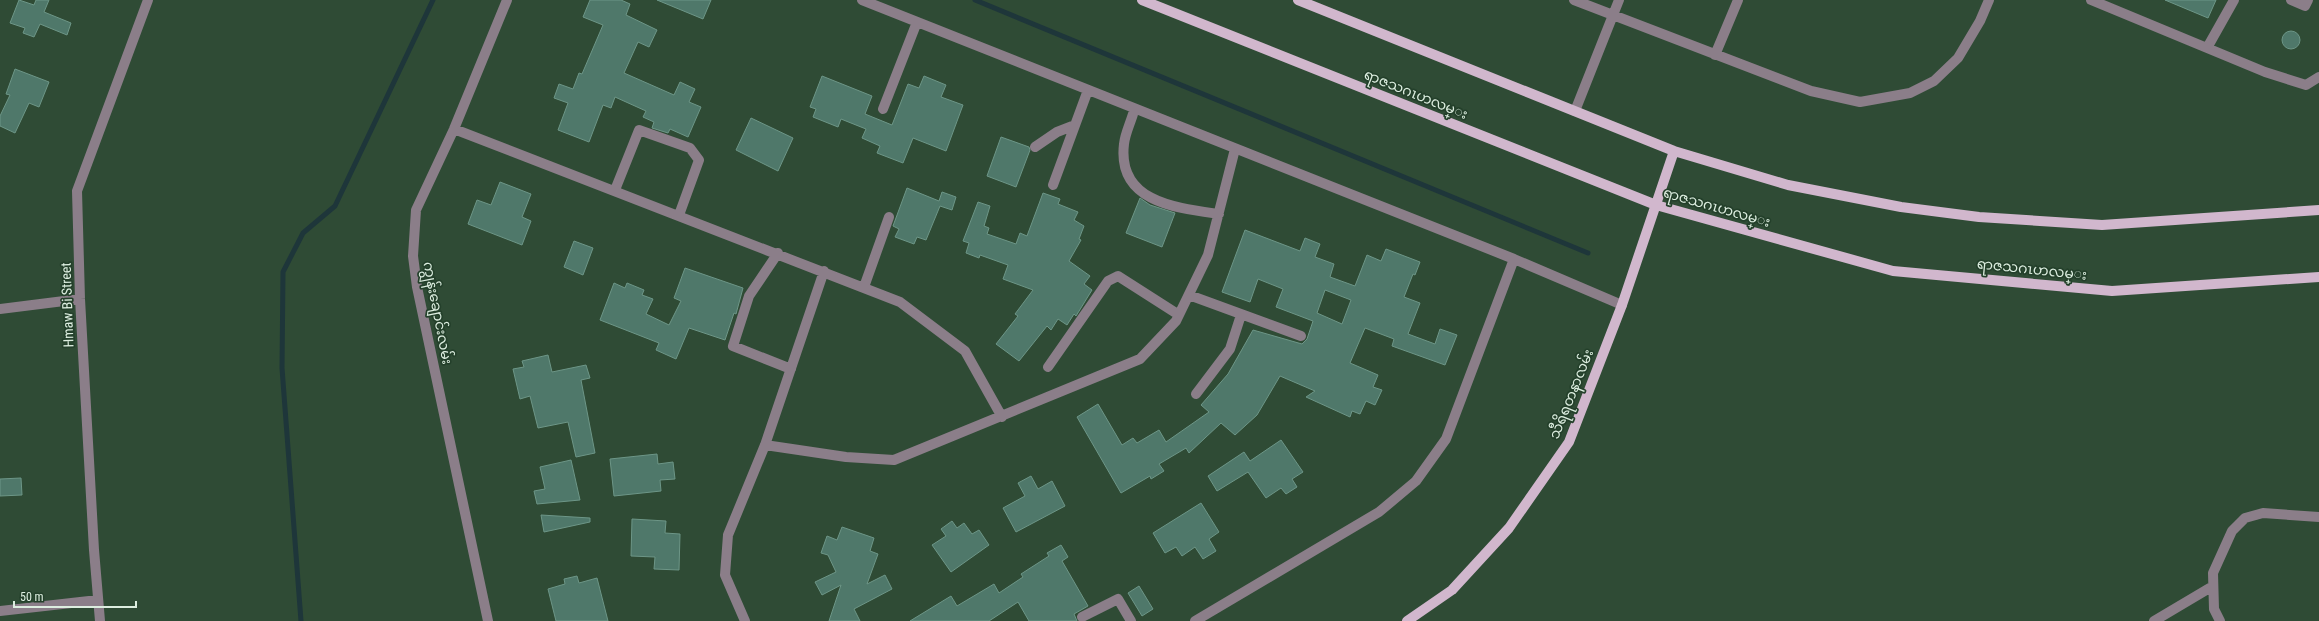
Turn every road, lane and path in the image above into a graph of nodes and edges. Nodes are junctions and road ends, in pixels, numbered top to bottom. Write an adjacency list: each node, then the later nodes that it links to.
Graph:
1 (148, 0): 41 (street, Hmaw Bi Street)
2 (507, 0): 24 (street, ကျွန်းချောင်းလမ်း)
3 (862, 0): 15 (street)
4 (1142, 0): 30 (main road, ရာဇသဂၤဟလမ္း)
5 (1298, 0): 21 (main road)
6 (1574, 0): 14 (street)
7 (1619, 0): 14 (street)
8 (1738, 0): 17 (street)
9 (1989, 0): 17 (street)
10 (2091, 0): 16 (street)
11 (2234, 0): 16 (street)
12 (2291, 0): 13 (street)
13 (2308, 0)
14 (1613, 16): 17 (street); 21 (street)
15 (917, 22): 19 (street); 20 (street)
16 (2208, 48): 18 (street)
17 (1715, 55)
18 (2319, 76)
19 (1088, 90): 23 (street); 26 (street)
20 (883, 109)
21 (1575, 111): 27 (main road)
22 (1133, 114): 32 (street)
23 (1075, 125): 25 (street); 28 (street)
24 (454, 129): 29 (street); 58 (street, ကျွန်းချောင်းလမ်း)
25 (1035, 147)
26 (1236, 149): 32 (street); 36 (street)
27 (1674, 151): 30 (main road, သီရိရတနာလမ်း); 31 (main road)
28 (1053, 185)
29 (615, 190): 33 (street); 33 (street)
30 (1656, 205): 38 (main road, ရာဇသဂၤဟလမ္း); 42 (main road, သီရိရတနာလမ်း)
31 (2319, 210)
32 (1219, 214): 40 (street)
33 (679, 215): 35 (street)
34 (889, 217): 39 (street)
35 (778, 253): 37 (street); 48 (street)
36 (1514, 260): 42 (street); 61 (street)
37 (824, 271): 39 (street); 48 (street)
38 (2319, 276)
39 (864, 287): 50 (street)
40 (1189, 295): 44 (street); 45 (street)
41 (80, 299): 43 (street); 54 (street, Hmaw Bi Street)
42 (1622, 305): 62 (main road, သီရိရတနာလမ်း)
43 (0, 309)
44 (1179, 315): 47 (street); 50 (street)
45 (1241, 315): 46 (street); 49 (street)
46 (1301, 336)
47 (1048, 366)
48 (791, 369): 51 (street)
49 (1196, 394)
50 (1002, 417): 51 (street)
51 (765, 445): 59 (street)
52 (2319, 516): 53 (street)
53 (2213, 586): 63 (street); 64 (street)
54 (98, 600): 55 (street); 57 (street, Hmaw Bi Street)
55 (0, 611)
56 (1082, 617): 60 (street)
57 (100, 621)
58 (488, 621)
59 (745, 621)
60 (1131, 621)
61 (1195, 621)
62 (1408, 621)
63 (2154, 621)
64 (2220, 621)

